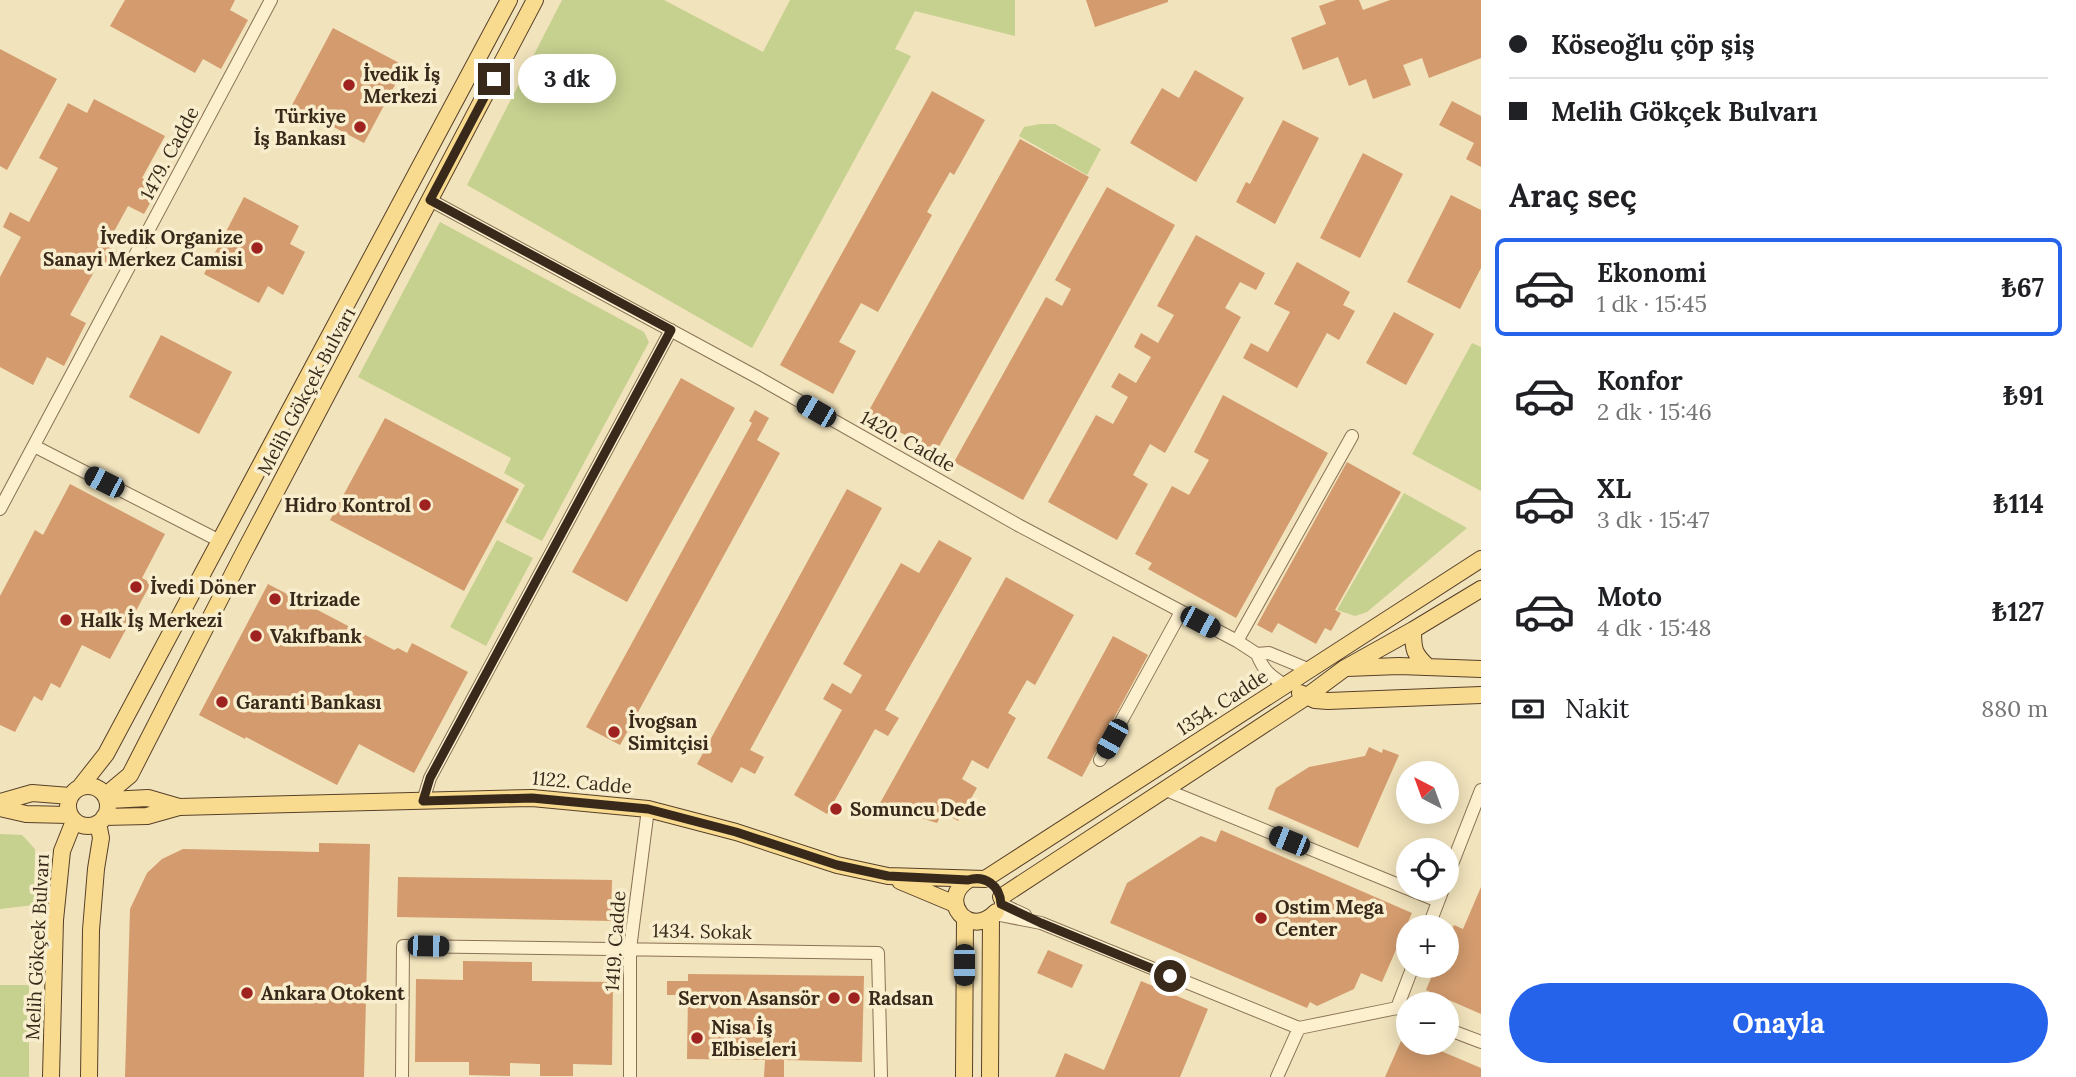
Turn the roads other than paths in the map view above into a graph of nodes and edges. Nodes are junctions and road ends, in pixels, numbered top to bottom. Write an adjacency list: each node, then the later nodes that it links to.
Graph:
1 (271, 0): 7 (street, 1479. Cadde)
2 (509, 0): 9 (main road, Melih Gökçek Bulvarı)
3 (535, 0): 4 (main road, Melih Gökçek Bulvarı)
4 (430, 200): 5 (street, 1420. Cadde); 27 (main road, Melih Gökçek Bulvarı)
5 (671, 330): 12 (street, 1420. Cadde); 28 (street)
6 (1352, 436): 14 (street)
7 (34, 446): 8 (street, 1479. Cadde); 9 (street)
8 (0, 509)
9 (220, 541): 26 (main road, Melih Gökçek Bulvarı)
10 (1481, 559): 19 (main road, 1354. Cadde)
11 (1481, 589): 13 (main road)
12 (1181, 612): 14 (street, 1420. Cadde); 23 (street)
13 (1413, 630): 16 (main road); 17 (main road)
14 (1237, 641): 15 (street, 1420. Cadde)
15 (1257, 654): 19 (street, 1420. Cadde); 20 (street, 1420. Cadde)
16 (1428, 667): 17 (main road); 18 (main road)
17 (1345, 668): 19 (main road); 22 (main road)
18 (1481, 669)
19 (1310, 670): 20 (main road, 1354. Cadde)
20 (1286, 686): 22 (main road); 37 (main road, 1354. Cadde)
21 (1481, 695): 22 (main road)
22 (1306, 697): 24 (main road)
23 (1100, 760)
24 (1166, 790): 36 (street); 40 (main road)
25 (1481, 790): 34 (street)
26 (75, 791): 27 (main road); 29 (main road); 32 (main road)
27 (108, 797): 30 (main road, 1122. Cadde); 33 (main road)
28 (423, 801): 30 (main road, 1122. Cadde); 31 (main road, 1122. Cadde)
29 (0, 805): 32 (main road)
30 (179, 807): 33 (main road, 1122. Cadde)
31 (648, 809): 35 (main road, 1122. Cadde); 42 (street, 1419. Cadde)
32 (72, 818): 33 (main road); 47 (main road, Melih Gökçek Bulvarı)
33 (101, 820): 48 (main road)
34 (1459, 846)
35 (888, 876): 38 (main road, 1354. Cadde); 39 (main road)
36 (1396, 878)
37 (985, 879): 38 (main road, 1354. Cadde); 40 (main road)
38 (968, 880): 39 (main road)
39 (955, 904): 41 (main road)
40 (997, 908): 41 (main road); 44 (street); 53 (main road)
41 (964, 918): 52 (main road)
42 (629, 949): 49 (street, 1434. Sokak); 50 (street, 1419. Cadde); 51 (street, 1434. Sokak)
43 (1396, 1012): 44 (street)
44 (1299, 1028): 54 (street)
45 (1459, 1034): 46 (street)
46 (1481, 1042)
47 (51, 1077)
48 (89, 1077)
49 (402, 1077)
50 (630, 1077)
51 (881, 1077)
52 (964, 1077)
53 (990, 1077)
54 (1277, 1077)

